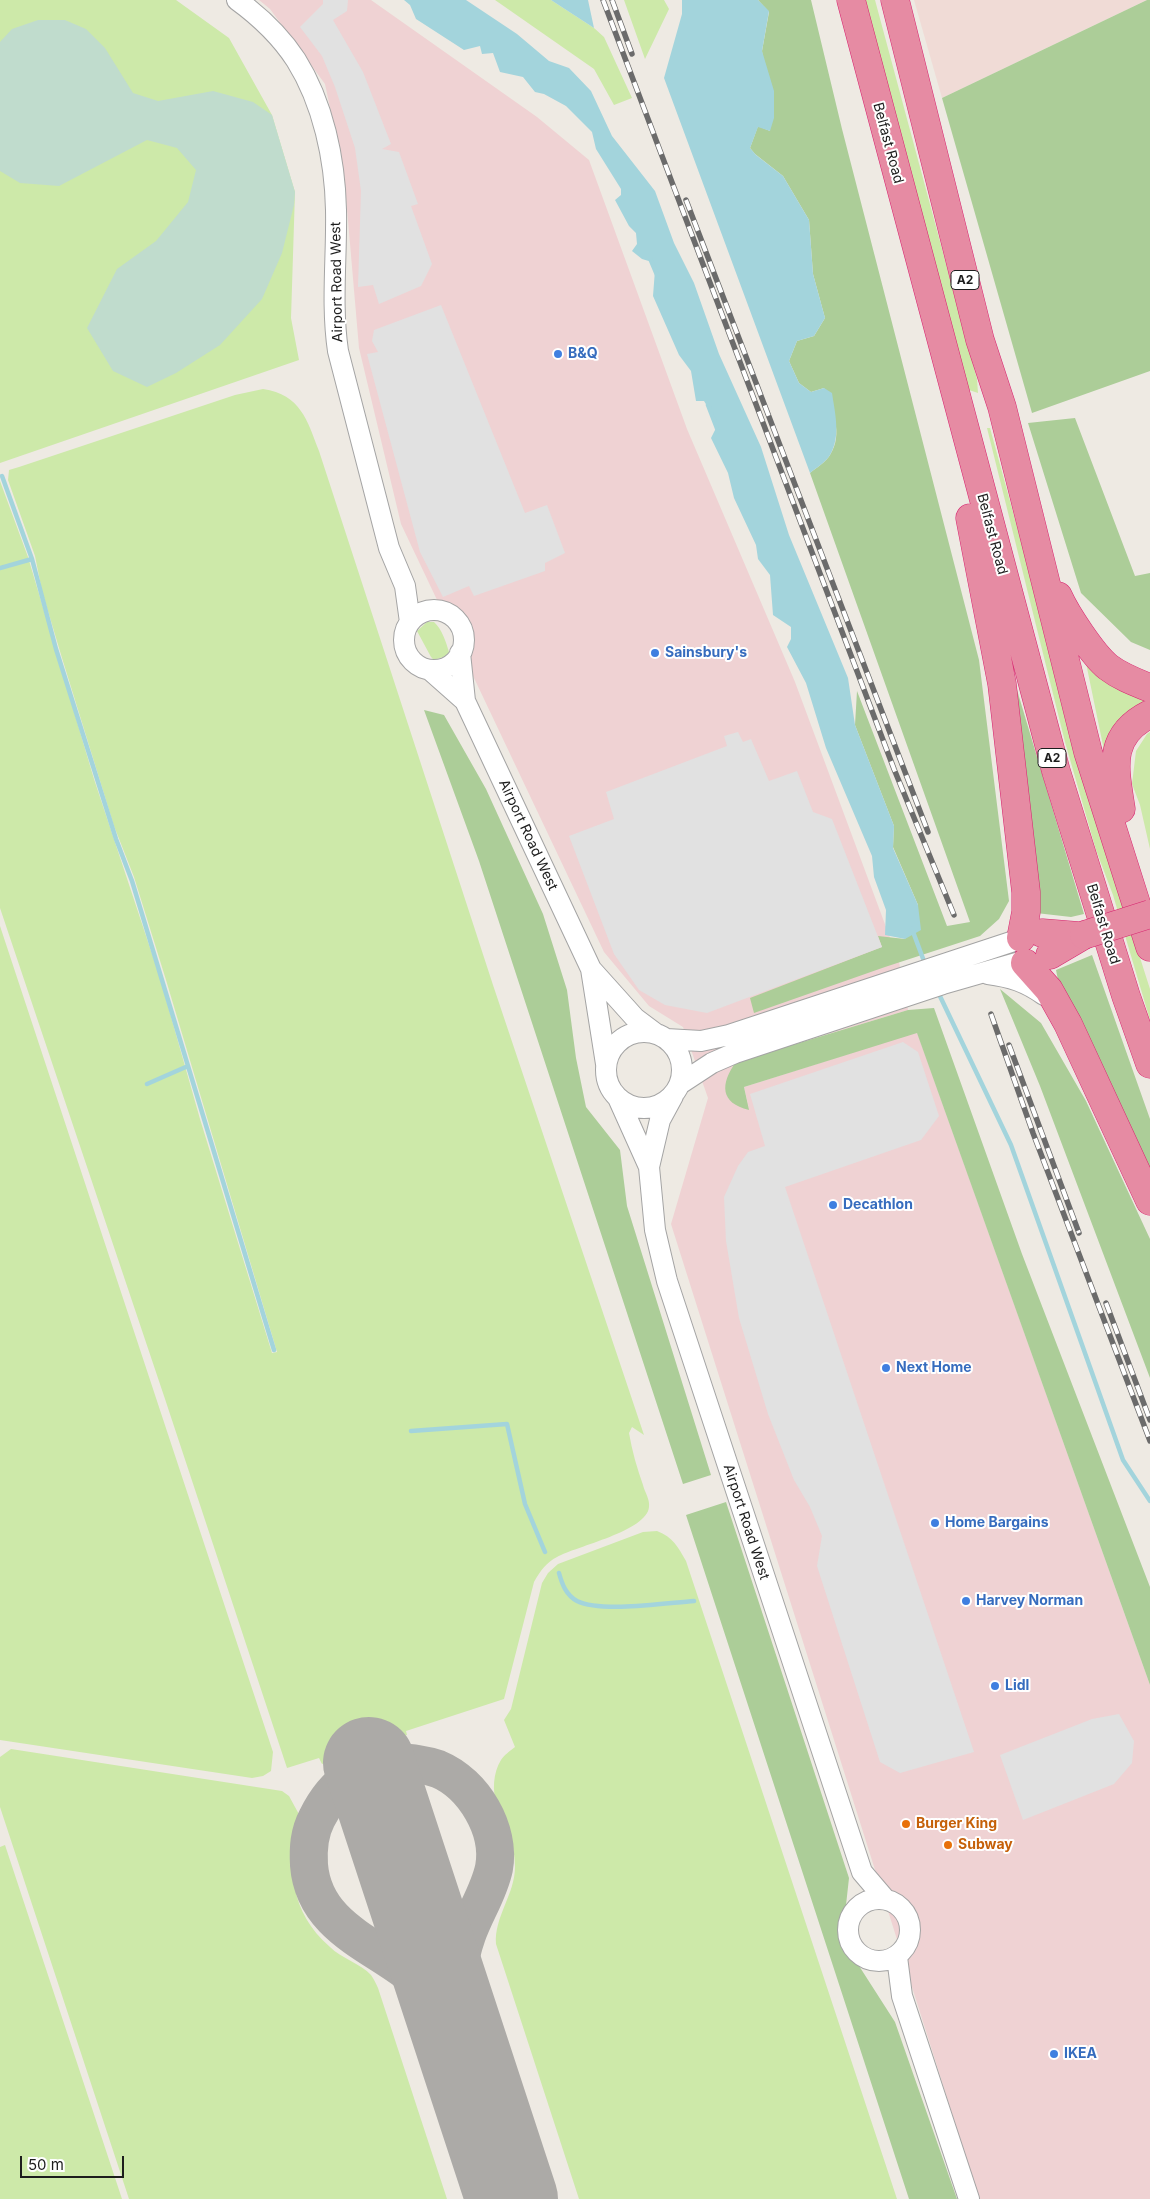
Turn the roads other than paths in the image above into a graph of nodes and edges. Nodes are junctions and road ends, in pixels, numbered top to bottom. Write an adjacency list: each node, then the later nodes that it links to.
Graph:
1 (237, 0): 6 (street, Airport Road West)
2 (851, 0): 4 (highway, Belfast Road / A2)
3 (895, 0): 5 (highway, A2)
4 (962, 417): 17 (highway); 25 (highway, Belfast Road / A2)
5 (1040, 559): 11 (highway); 14 (highway, A2)
6 (405, 586): 7 (street, Airport Road West); 8 (street, Airport Road West)
7 (436, 610): 8 (street); 9 (street)
8 (410, 622): 10 (street)
9 (460, 654): 10 (street); 12 (street, Airport Road West)
10 (430, 670): 12 (street, Airport Road West)
11 (1150, 688)
12 (465, 701): 18 (street, Airport Road West)
13 (1150, 714): 14 (highway)
14 (1125, 872): 16 (highway, A2)
15 (1150, 914): 17 (highway, bridge)
16 (1150, 947)
17 (1030, 948): 19 (street); 20 (street); 22 (highway)
18 (591, 970): 23 (street, Airport Road West); 24 (street, Airport Road West)
19 (980, 973): 20 (street); 22 (street)
20 (941, 975): 21 (street)
21 (921, 982): 23 (street); 26 (street)
22 (1068, 1024): 29 (highway)
23 (660, 1036): 24 (street); 26 (street)
24 (606, 1064): 27 (street)
25 (1150, 1064)
26 (677, 1089): 27 (street); 28 (street, Airport Road West)
27 (618, 1098): 28 (street, Airport Road West)
28 (649, 1167): 30 (street, Airport Road West)
29 (1150, 1201)
30 (862, 1872): 31 (street, Airport Road West); 32 (street)
31 (885, 1899): 32 (street); 33 (street)
32 (853, 1912): 34 (street)
33 (897, 1957): 34 (street); 35 (street)
34 (868, 1960): 35 (street)
35 (902, 1996): 36 (street)
36 (969, 2199)

